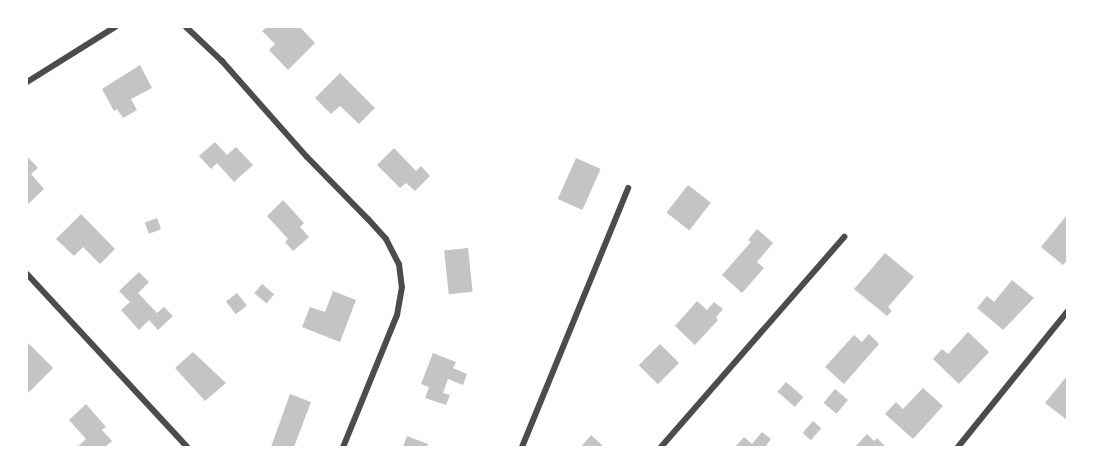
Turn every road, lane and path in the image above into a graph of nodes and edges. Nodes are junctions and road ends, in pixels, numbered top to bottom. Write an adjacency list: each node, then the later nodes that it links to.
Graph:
1 (115, 27): 3 (street)
2 (186, 27): 9 (street)
3 (27, 82)
4 (628, 188): 10 (street)
5 (844, 237): 11 (street)
6 (27, 274): 8 (street)
7 (1067, 312): 12 (street)
8 (187, 447)
9 (343, 447)
10 (522, 447)
11 (661, 447)
12 (958, 447)

